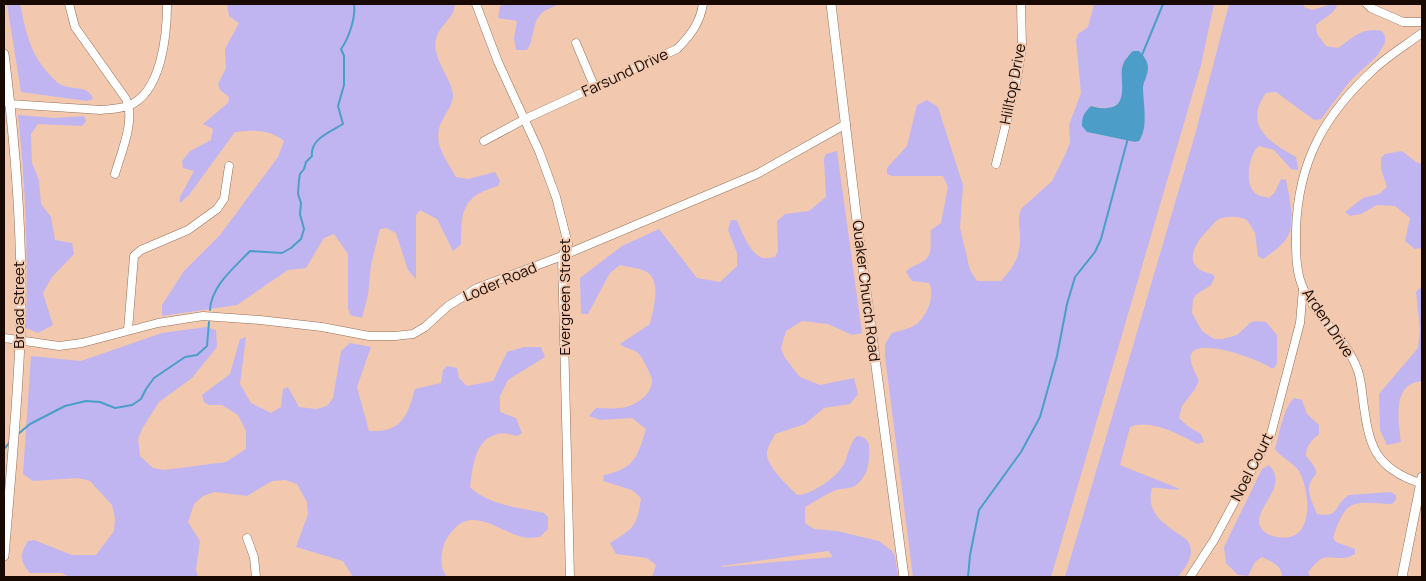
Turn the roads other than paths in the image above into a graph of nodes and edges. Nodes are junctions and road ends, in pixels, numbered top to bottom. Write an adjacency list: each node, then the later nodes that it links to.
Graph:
1 (69, 4): 14 (street)
2 (167, 4): 14 (street)
3 (476, 4): 15 (street, Evergreen Street)
4 (702, 4): 12 (street, Farsund Drive)
5 (831, 4): 16 (street, Quaker Church Road)
6 (1021, 4): 18 (street, Hilltop Drive)
7 (1367, 4): 8 (street)
8 (1422, 22)
9 (1422, 33): 22 (street, Arden Drive)
10 (576, 43): 12 (street)
11 (4, 54): 13 (street, Broad Street)
12 (595, 88): 15 (street, Farsund Drive)
13 (9, 104): 14 (street); 25 (street, Broad Street)
14 (130, 105): 20 (street)
15 (525, 119): 17 (street, Farsund Drive); 21 (street, Evergreen Street)
16 (846, 124): 21 (street, Loder Road); 31 (street, Quaker Church Road)
17 (484, 141)
18 (996, 164)
19 (230, 166): 23 (street)
20 (115, 174)
21 (562, 256): 23 (street, Loder Road); 30 (street, Evergreen Street)
22 (1303, 289): 26 (street, Arden Drive); 32 (street, Noel Court)
23 (128, 330): 25 (street, Loder Road)
24 (4, 338): 25 (street, Loder Road)
25 (20, 340): 28 (street, Broad Street)
26 (1421, 480): 33 (street)
27 (247, 538): 29 (street)
28 (4, 556)
29 (256, 577)
30 (570, 577)
31 (904, 577)
32 (1190, 577)
33 (1402, 577)

